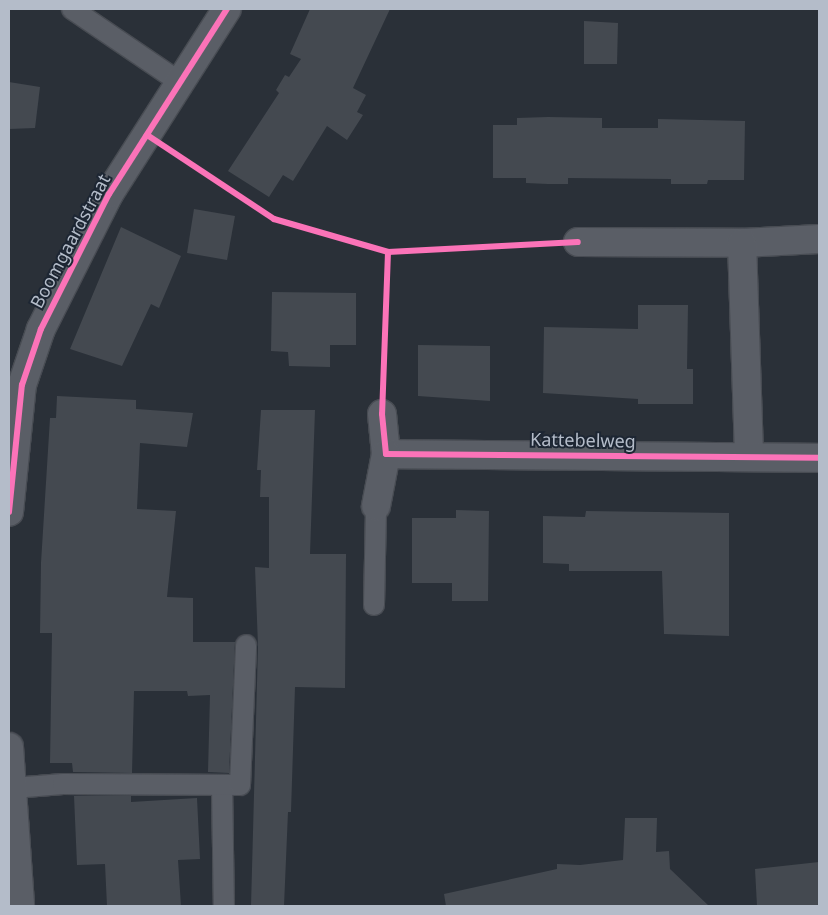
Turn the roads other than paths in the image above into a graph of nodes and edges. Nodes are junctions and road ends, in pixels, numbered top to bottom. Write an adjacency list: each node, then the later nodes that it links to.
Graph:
1 (72, 9): 3 (lane)
2 (226, 9): 3 (street, Boomgaardstraat)
3 (181, 83): 12 (street, Boomgaardstraat)
4 (819, 239): 6 (street)
5 (578, 242): 6 (street)
6 (742, 243): 9 (street)
7 (382, 414): 8 (street)
8 (386, 454): 9 (street, Kattebelweg); 11 (street)
9 (749, 457): 10 (street, Kattebelweg)
10 (819, 458)
11 (376, 506): 13 (lane)
12 (9, 512)
13 (374, 605)
14 (246, 644): 16 (lane)
15 (9, 747): 17 (street)
16 (222, 785): 17 (lane); 19 (lane)
17 (13, 788): 18 (street)
18 (20, 906)
19 (224, 906)

